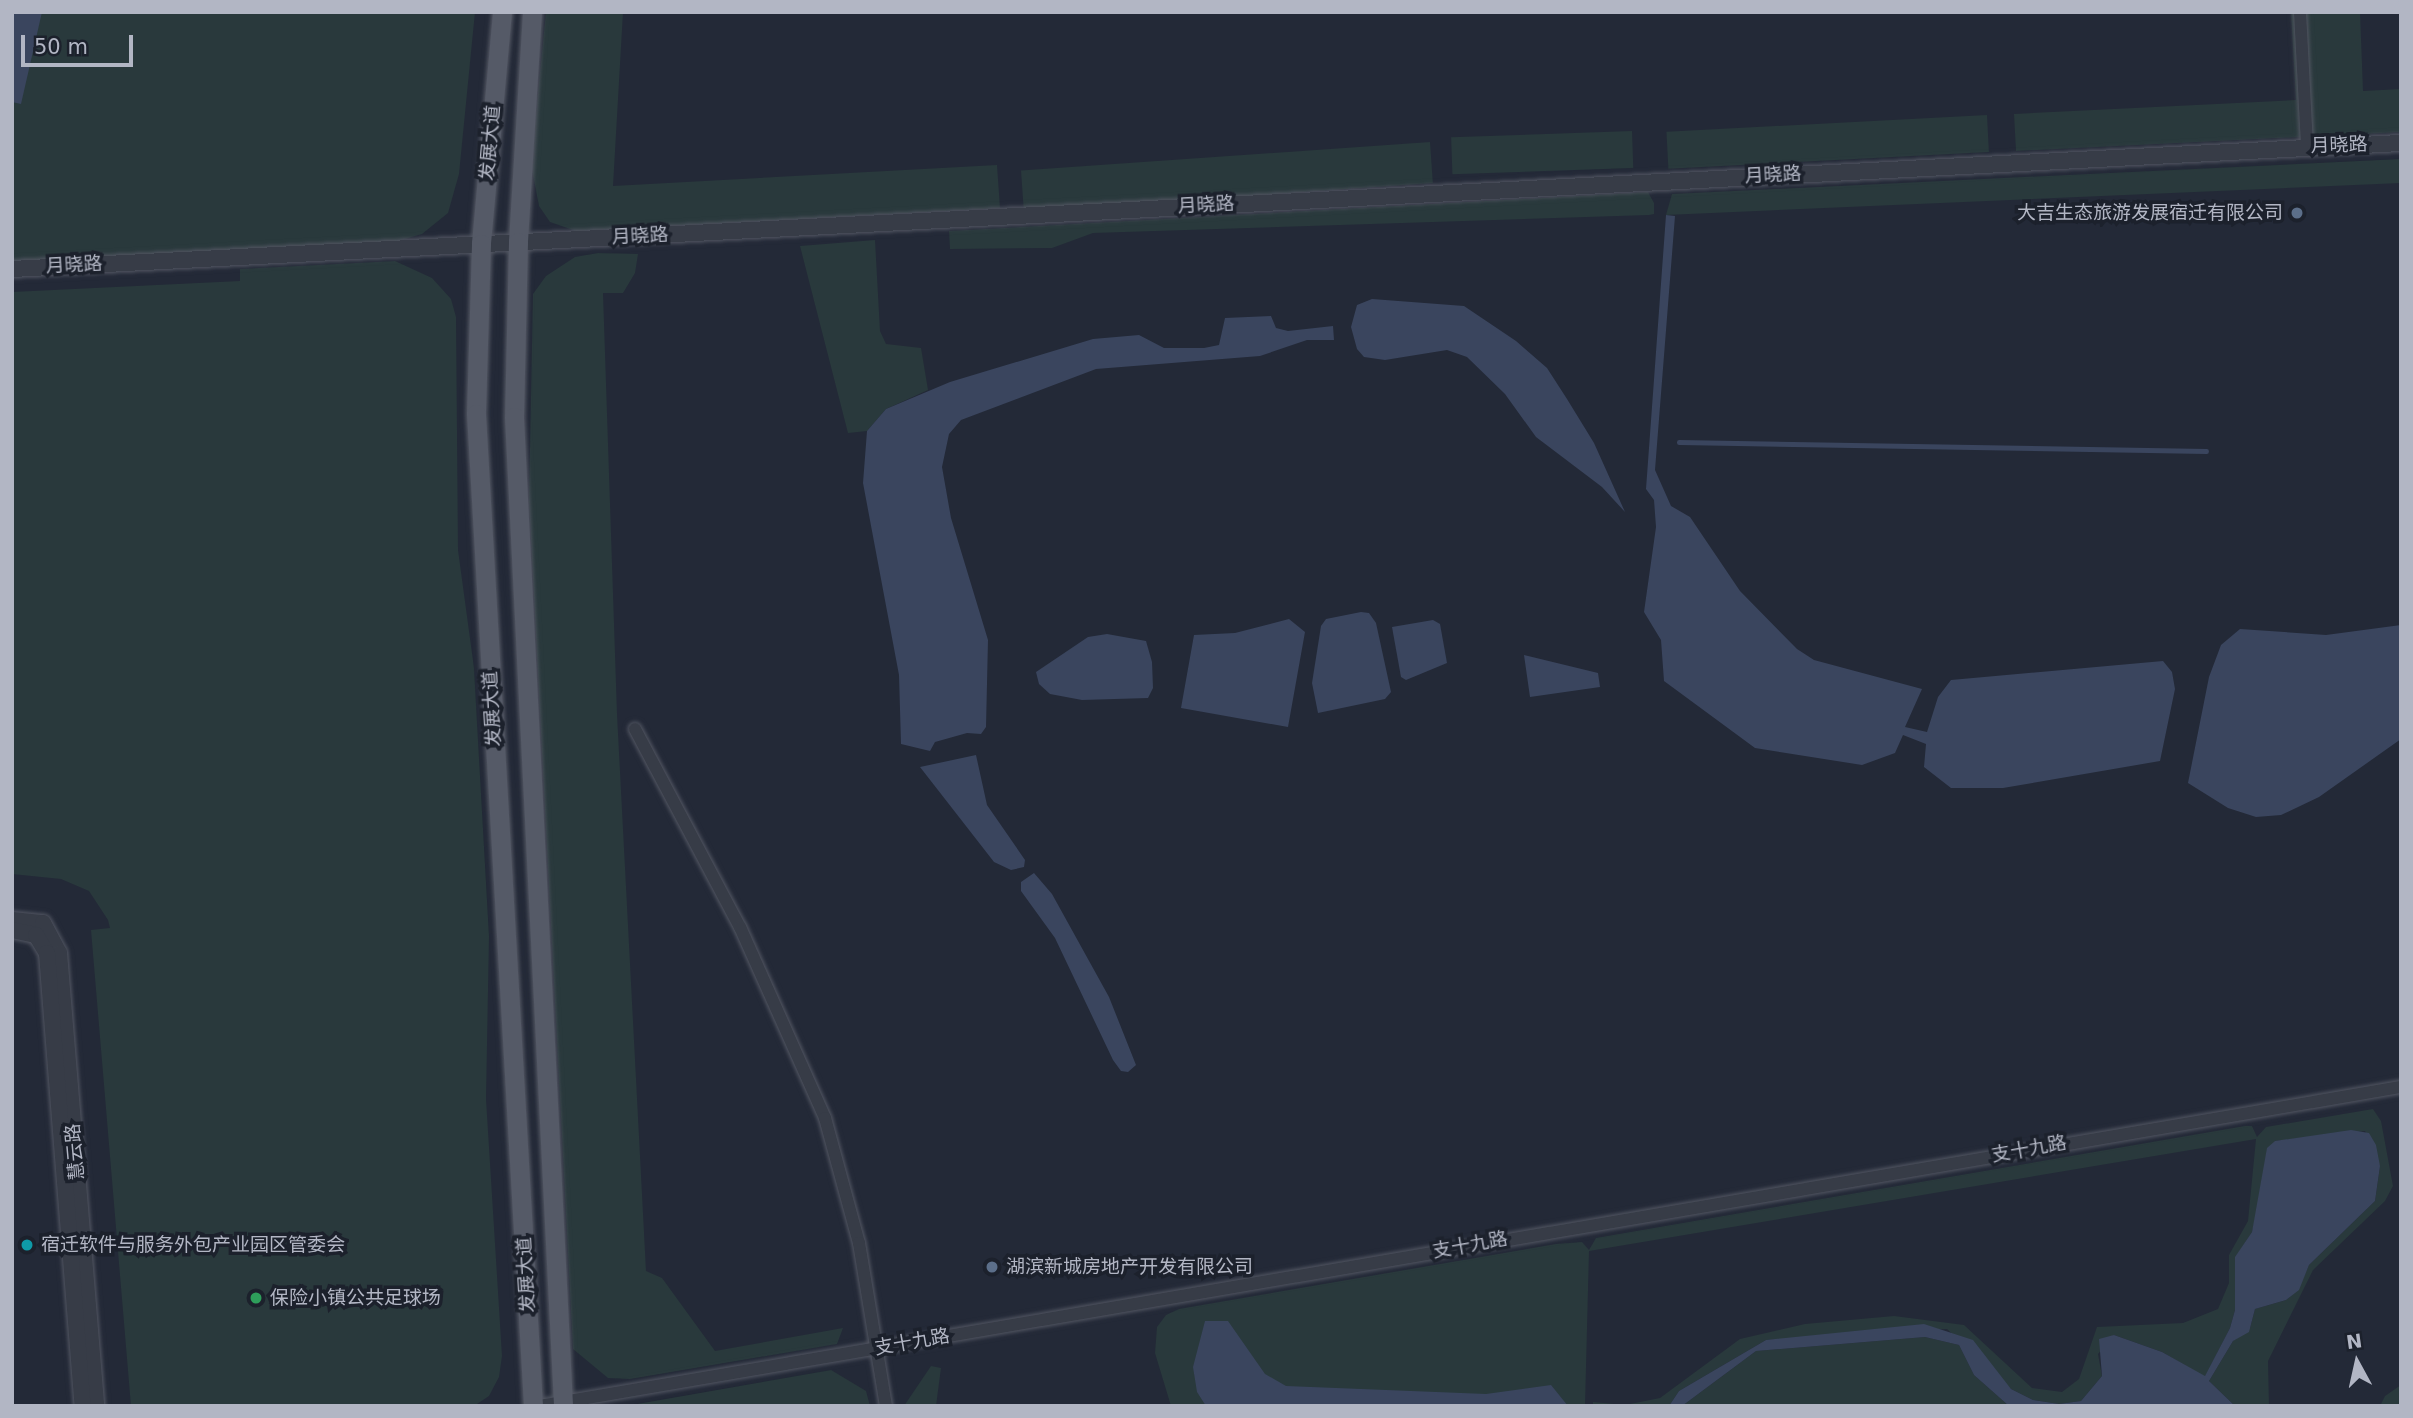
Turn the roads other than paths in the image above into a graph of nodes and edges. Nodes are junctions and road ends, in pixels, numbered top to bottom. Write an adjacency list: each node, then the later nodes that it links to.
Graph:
1 (502, 12): 7 (main road, 发展大道)
2 (532, 12): 6 (main road, 发展大道)
3 (2300, 12): 5 (street)
4 (2401, 143): 5 (street, 月晓路)
5 (2307, 146): 6 (street, 月晓路)
6 (518, 242): 7 (street, 月晓路); 13 (main road, 发展大道)
7 (481, 244): 8 (street, 月晓路); 16 (main road, 发展大道)
8 (12, 269)
9 (635, 729): 12 (street)
10 (18, 924): 14 (street, 慧云路); 15 (street, 慧云路)
11 (2401, 1087): 12 (street, 支十九路)
12 (877, 1348): 13 (street, 支十九路); 18 (street)
13 (563, 1404): 17 (street, 支十九路)
14 (83, 1406)
15 (96, 1406)
16 (533, 1406)
17 (540, 1406)
18 (886, 1406)

